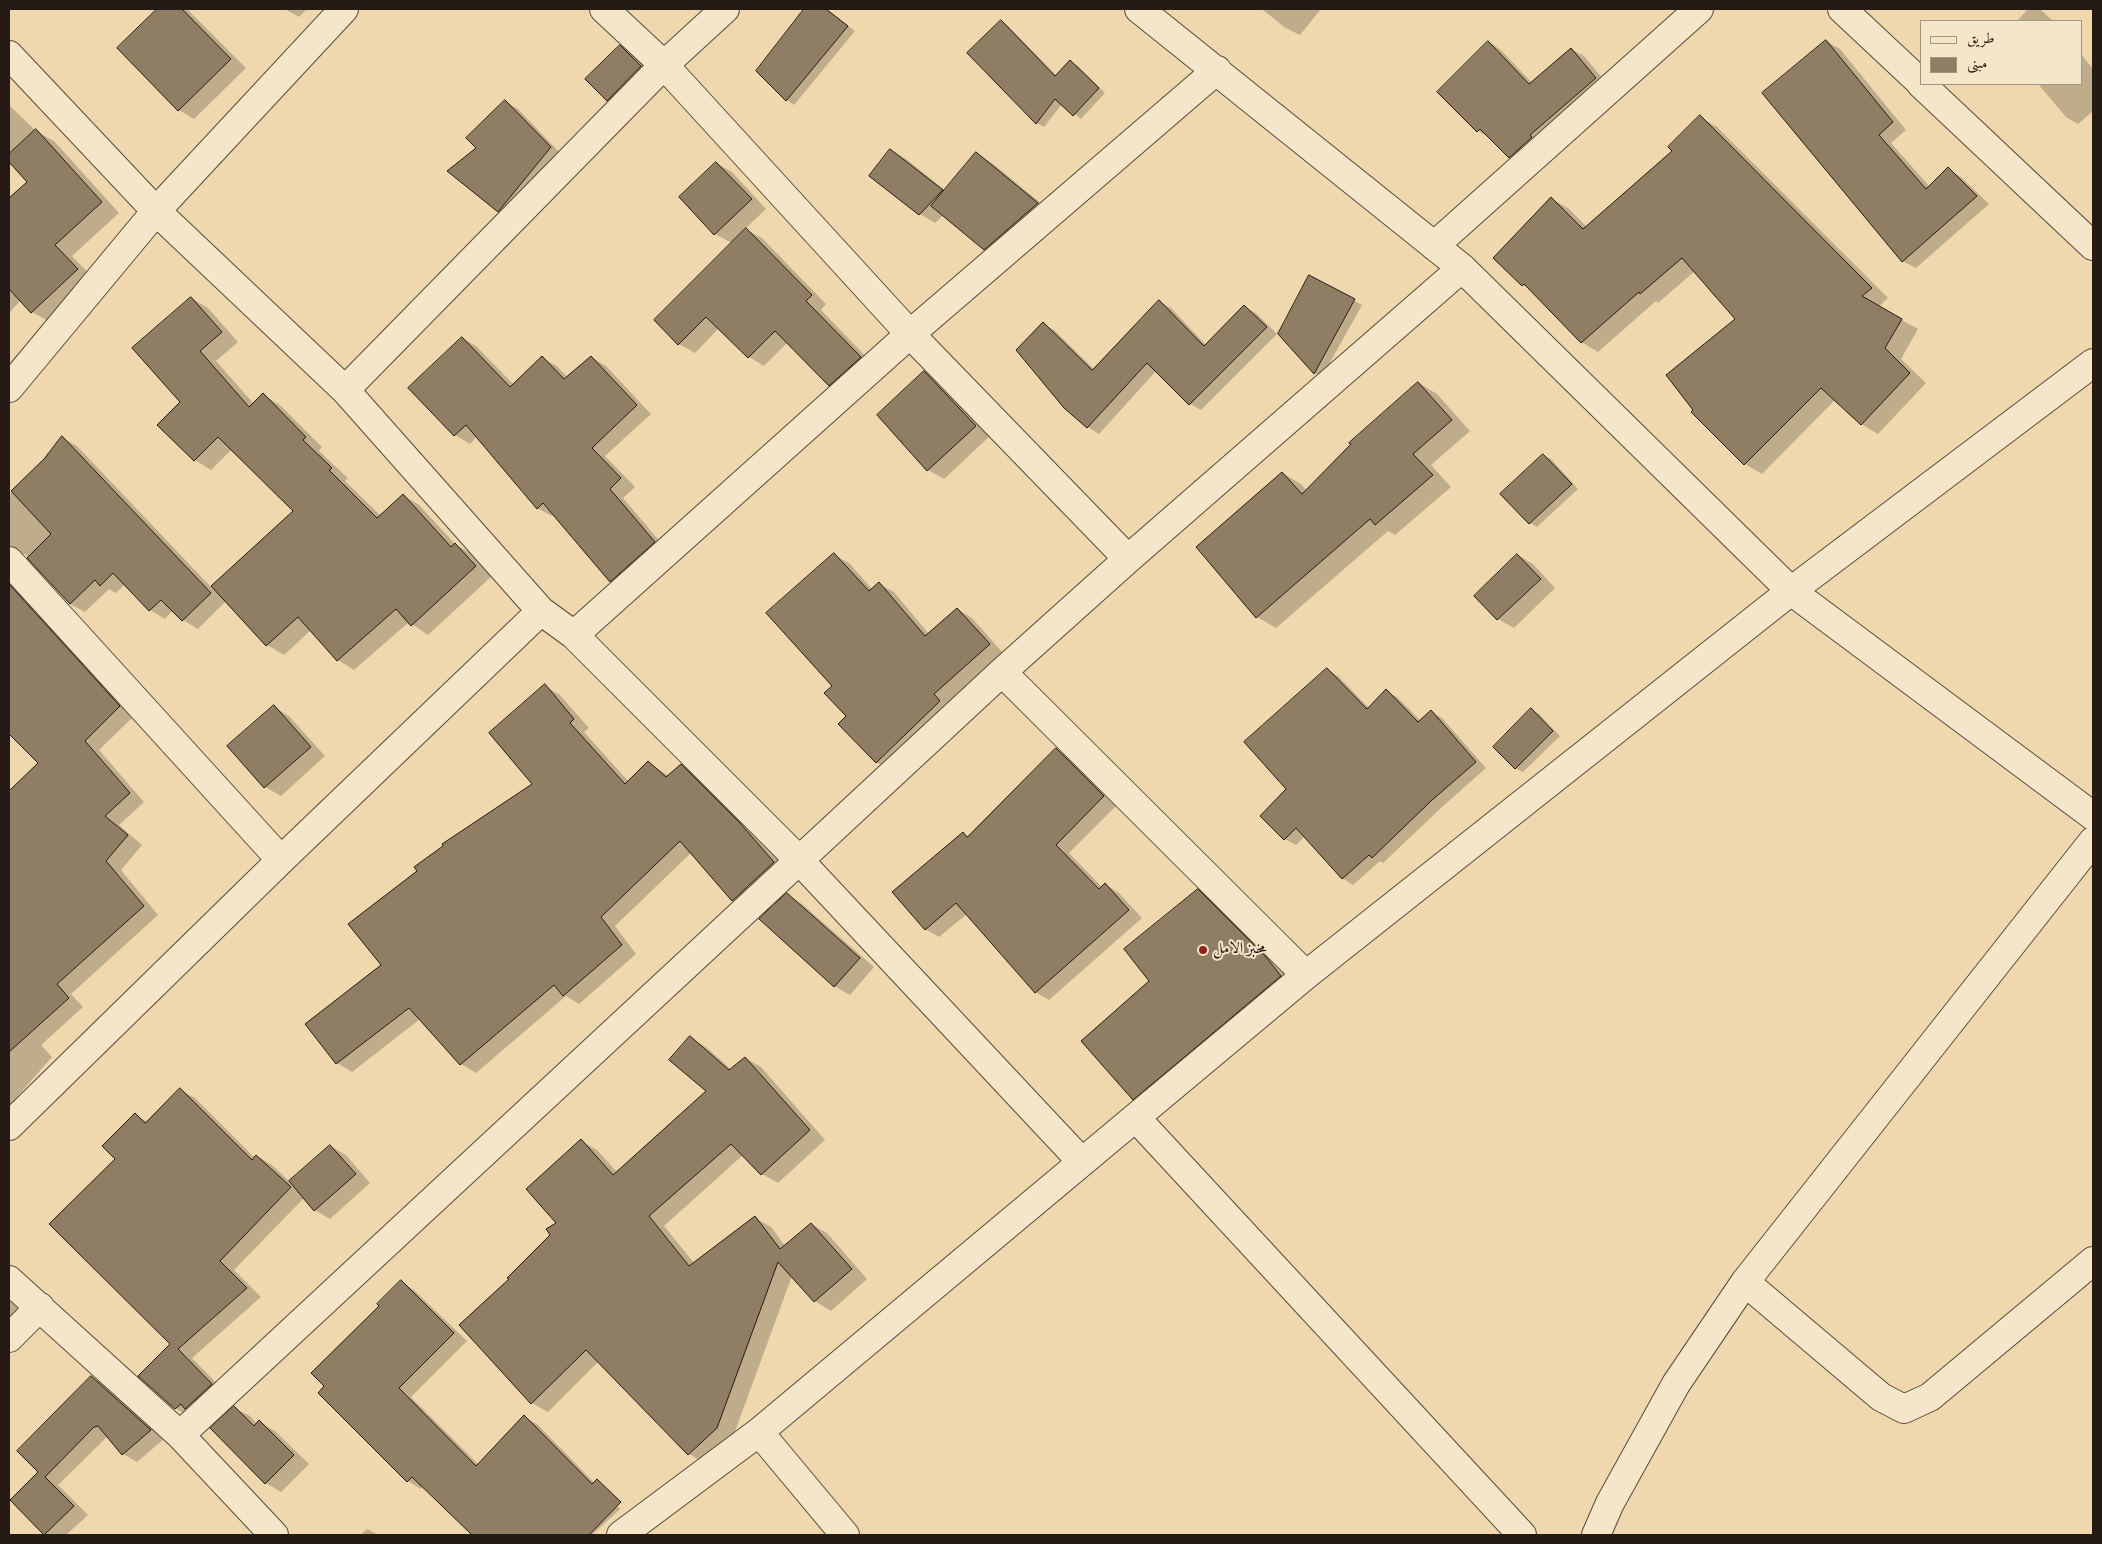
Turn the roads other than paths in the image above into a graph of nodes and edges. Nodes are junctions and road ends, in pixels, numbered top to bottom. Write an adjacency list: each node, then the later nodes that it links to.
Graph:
1 (344, 9): 12 (street)
2 (604, 9): 8 (street)
3 (725, 9): 8 (street)
4 (1139, 9): 9 (street)
5 (1699, 9): 13 (street)
6 (1842, 9): 10 (street)
7 (9, 55): 12 (street)
8 (664, 65): 16 (street); 19 (street)
9 (1217, 70): 13 (street); 16 (street)
10 (1920, 82)
11 (1923, 85): 14 (street)
12 (156, 211): 18 (street); 19 (street)
13 (1434, 246): 15 (street)
14 (2093, 246)
15 (1462, 268): 20 (street); 22 (street)
16 (910, 334): 20 (street); 24 (street)
17 (2093, 363): 22 (street)
18 (9, 388)
19 (344, 390): 23 (street)
20 (1128, 560): 25 (street)
21 (9, 561): 28 (street)
22 (1791, 591): 26 (street); 30 (street)
23 (541, 611): 24 (street); 28 (street)
24 (574, 635): 29 (street)
25 (1002, 672): 29 (street); 30 (street)
26 (2093, 816)
27 (2093, 841): 36 (street)
28 (281, 860): 32 (street)
29 (798, 860): 33 (street); 40 (street)
30 (1306, 975): 31 (street)
31 (1136, 1118): 33 (street); 44 (street)
32 (9, 1126)
33 (1081, 1161): 39 (street)
34 (2093, 1261): 36 (street)
35 (9, 1280): 37 (street)
36 (1745, 1282): 45 (street)
37 (40, 1307): 38 (street); 40 (street)
38 (9, 1338)
39 (759, 1432): 42 (street); 43 (street)
40 (180, 1435): 41 (street)
41 (274, 1535)
42 (621, 1535)
43 (845, 1535)
44 (1522, 1535)
45 (1596, 1535)

